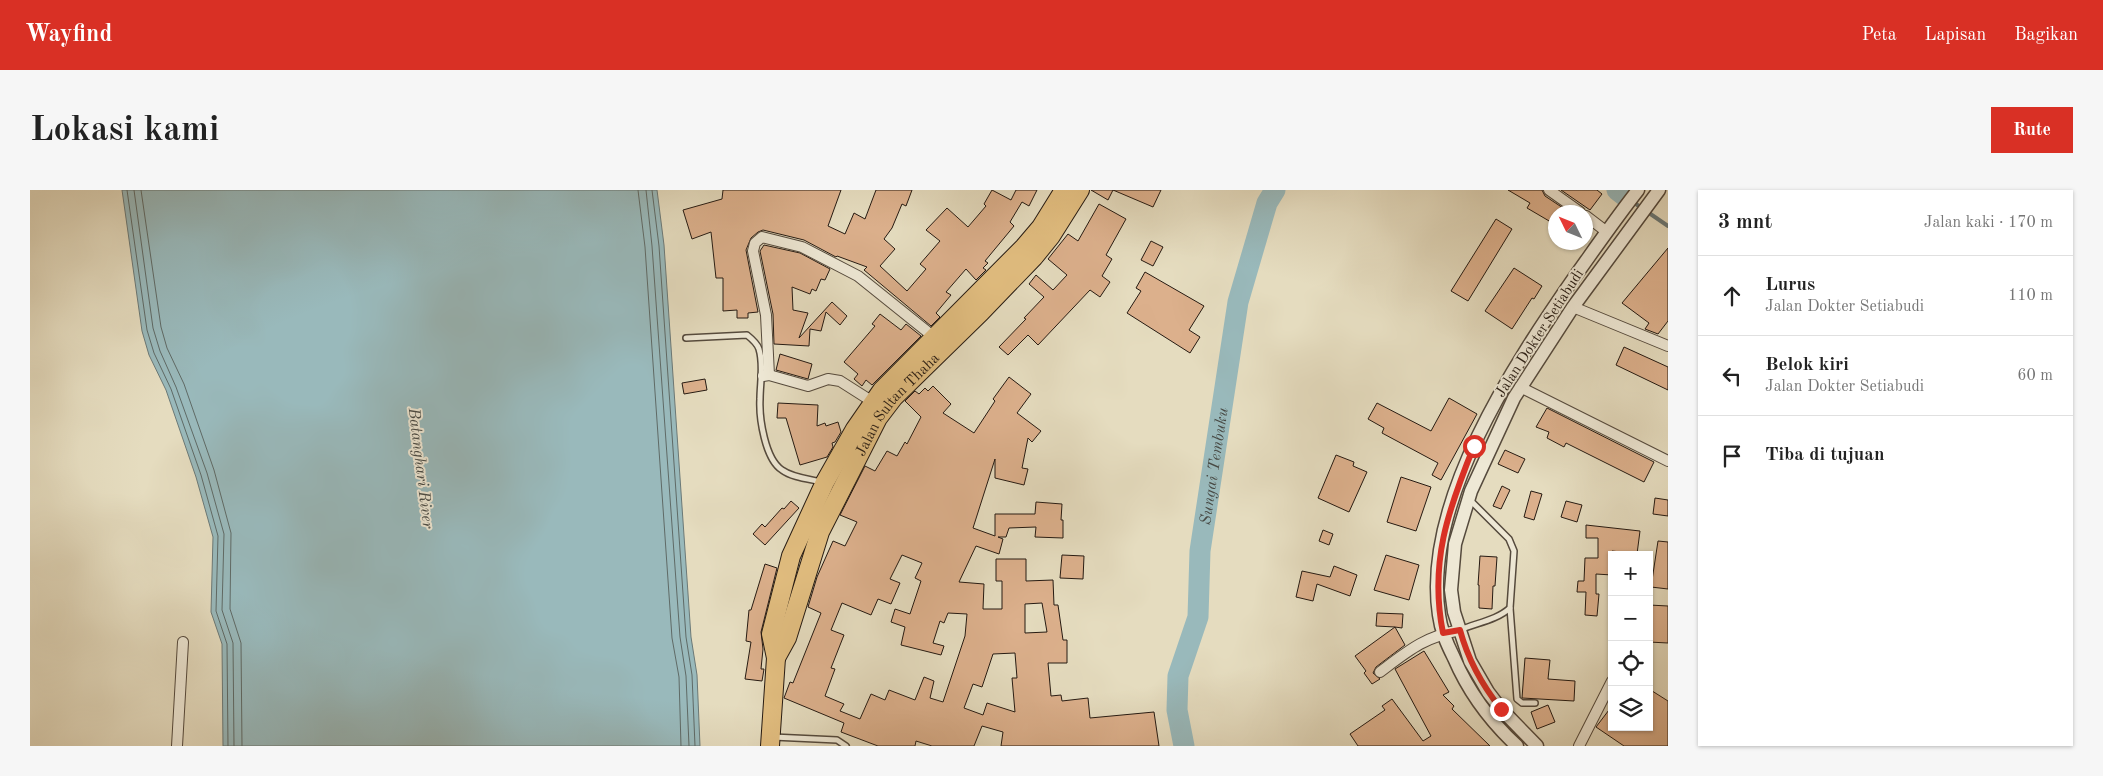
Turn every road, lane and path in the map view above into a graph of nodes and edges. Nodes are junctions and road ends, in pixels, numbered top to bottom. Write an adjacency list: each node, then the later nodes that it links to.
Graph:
1 (1064, 190): 9 (highway, Jalan Sultan Thaha)
2 (1080, 190): 9 (highway, Jalan Sultan Thaha)
3 (1549, 190): 6 (street)
4 (1659, 190): 10 (street, Jalan Dokter Setiabudi)
5 (1637, 192): 8 (street, Jalan Dokter Setiabudi)
6 (1570, 205)
7 (1593, 221): 8 (street)
8 (1607, 232): 22 (street, Jalan Dokter Setiabudi)
9 (976, 307): 11 (highway, Jalan Sultan Thaha); 18 (highway, Jalan Sultan Thaha)
10 (1573, 307): 13 (street); 15 (street, Jalan Dokter Setiabudi)
11 (934, 337): 14 (street); 16 (highway, Jalan Sultan Thaha)
12 (686, 338): 14 (lane)
13 (1668, 346)
14 (765, 376): 16 (street); 18 (lane)
15 (1520, 387): 17 (street); 19 (street, Jalan Dokter Setiabudi)
16 (873, 402): 18 (highway, Jalan Sultan Thaha)
17 (1668, 461)
18 (833, 485): 27 (highway, Jalan Sultan Thaha)
19 (1468, 499): 20 (lane); 21 (street, Jalan Dokter Setiabudi)
20 (1510, 608): 21 (lane); 26 (lane)
21 (1460, 630): 22 (street); 31 (street, Jalan Dokter Setiabudi)
22 (1443, 633): 24 (street); 30 (street, Jalan Dokter Setiabudi)
23 (183, 642): 28 (street)
24 (1380, 672)
25 (1609, 686): 32 (street)
26 (1535, 703)
27 (770, 742): 29 (lane)
28 (177, 746)
29 (846, 746)
30 (1517, 746)
31 (1537, 746)
32 (1579, 746)

